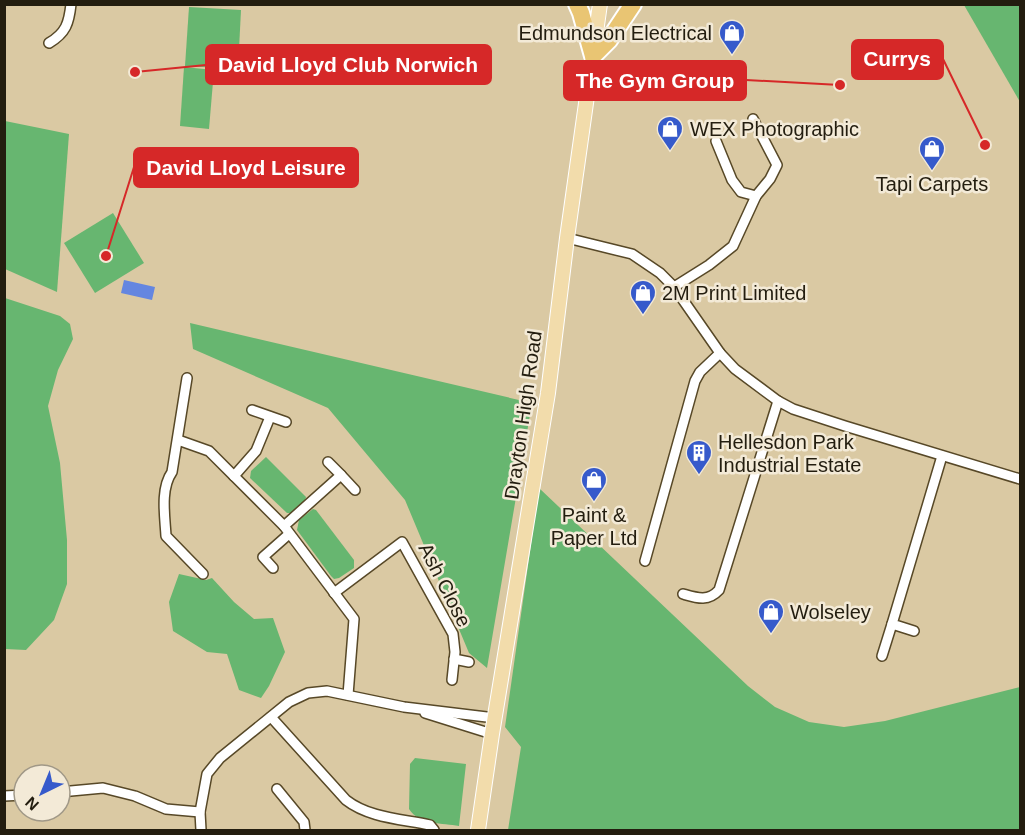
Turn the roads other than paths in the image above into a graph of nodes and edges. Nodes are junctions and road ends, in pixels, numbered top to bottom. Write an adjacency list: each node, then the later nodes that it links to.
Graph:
1 (71, 4): 5 (street)
2 (577, 4): 6 (highway)
3 (600, 4): 6 (main road, Drayton High Road)
4 (633, 4): 6 (highway)
5 (49, 43)
6 (593, 56): 10 (main road, Drayton High Road)
7 (753, 119): 9 (street)
8 (716, 141): 9 (street)
9 (756, 196): 11 (street)
10 (567, 238): 11 (street); 40 (main road, Drayton High Road)
11 (674, 287): 12 (street)
12 (720, 353): 14 (street); 26 (street)
13 (187, 378): 18 (street)
14 (778, 401): 19 (street); 30 (street)
15 (252, 410): 16 (street)
16 (270, 417): 17 (street); 21 (street)
17 (286, 422)
18 (178, 440): 21 (street); 28 (street)
19 (942, 456): 23 (street); 31 (street)
20 (328, 462): 22 (street)
21 (234, 476): 25 (street)
22 (341, 476): 24 (street); 25 (street)
23 (1020, 479)
24 (355, 490)
25 (286, 530): 27 (street); 29 (street)
26 (645, 561)
27 (273, 568)
28 (203, 574)
29 (334, 593): 34 (street, Ash Close); 37 (street)
30 (683, 594)
31 (892, 624): 32 (street); 33 (street)
32 (914, 631)
33 (882, 656)
34 (454, 659): 35 (street, Ash Close); 36 (street, Ash Close)
35 (469, 662)
36 (452, 680)
37 (348, 694): 38 (street); 39 (street)
38 (404, 707): 40 (street); 41 (street)
39 (271, 717): 44 (street); 47 (street)
40 (495, 718): 41 (main road, Drayton High Road)
41 (492, 734): 48 (main road, Drayton High Road)
42 (277, 789): 46 (street)
43 (72, 791): 44 (street)
44 (200, 812): 45 (street)
45 (201, 831)
46 (305, 831)
47 (434, 831)
48 (478, 831)

